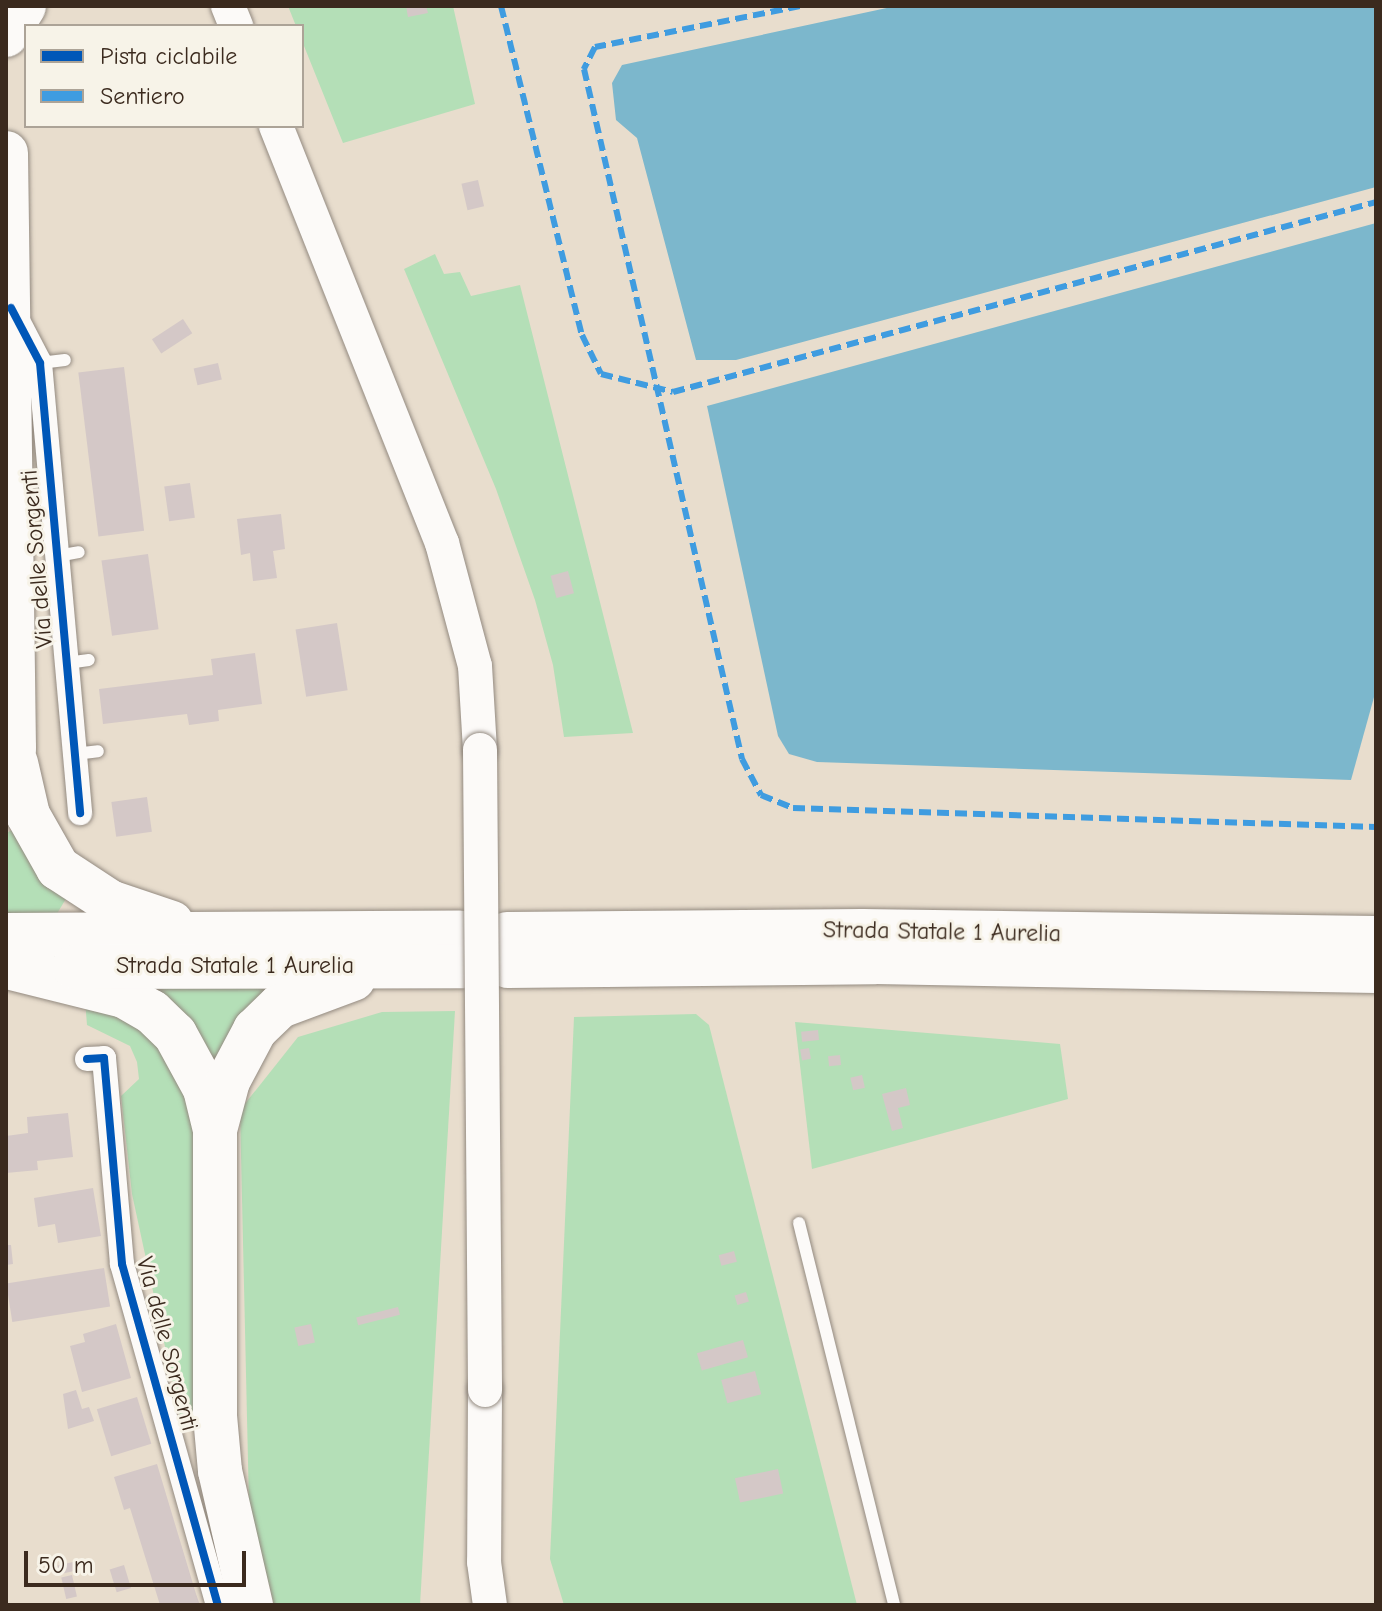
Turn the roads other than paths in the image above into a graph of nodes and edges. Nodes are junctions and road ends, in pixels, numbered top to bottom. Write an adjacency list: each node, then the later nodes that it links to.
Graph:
1 (24, 6): 2 (highway)
2 (6, 35)
3 (277, 128): 22 (main road, bridge)
4 (6, 153): 5 (highway)
5 (11, 308): 7 (street, Via delle Sorgenti); 8 (highway)
6 (65, 360): 7 (lane)
7 (40, 363): 10 (street, Via delle Sorgenti)
8 (14, 748): 9 (highway); 11 (highway)
9 (6, 800)
10 (80, 813)
11 (205, 934): 12 (highway, Strada Statale 1 Aurelia); 14 (highway, Strada Statale 1 Aurelia)
12 (6, 935)
13 (1376, 938): 16 (highway, Strada Statale 1 Aurelia)
14 (451, 955): 15 (highway, Strada Statale 1 Aurelia); 18 (highway)
15 (6, 967): 18 (highway)
16 (1376, 971)
17 (87, 1059): 20 (street, Via delle Sorgenti)
18 (215, 1130): 21 (highway)
19 (799, 1223): 23 (lane)
20 (218, 1605)
21 (251, 1605)
22 (490, 1605)
23 (894, 1605)

